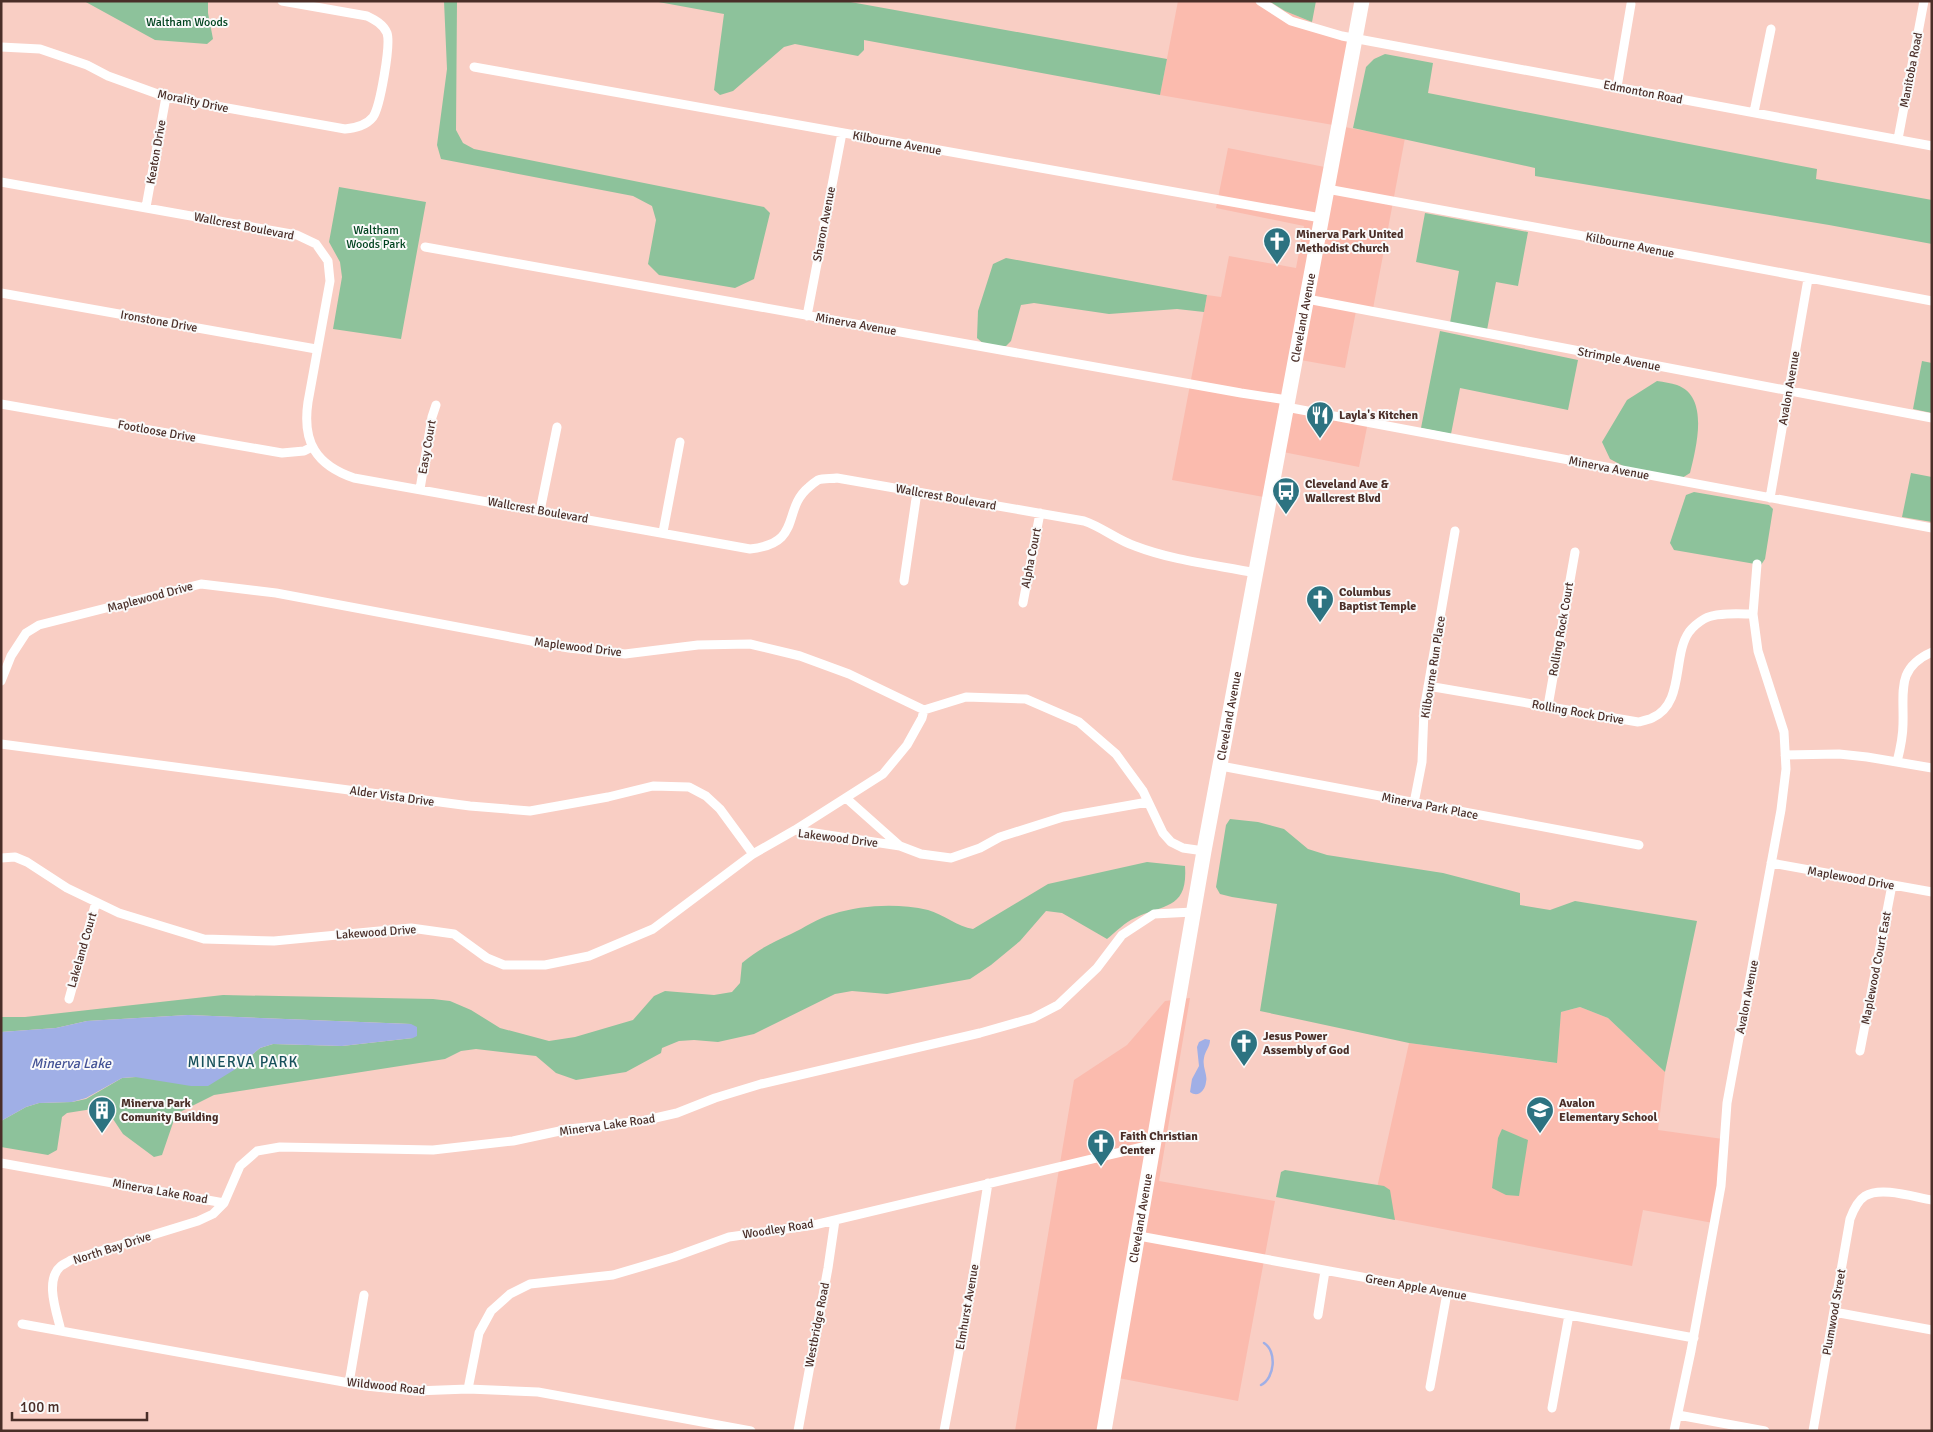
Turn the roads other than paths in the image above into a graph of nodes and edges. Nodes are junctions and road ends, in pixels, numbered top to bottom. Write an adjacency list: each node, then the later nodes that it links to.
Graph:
1 (282, 1): 11 (street, Morality Drive)
2 (1260, 1): 7 (street, Edmonton Road)
3 (1362, 1): 7 (main road, Cleveland Avenue)
4 (1924, 1): 14 (street, Manitoba Road)
5 (1631, 4): 10 (street)
6 (1771, 29): 12 (street)
7 (1354, 38): 10 (street, Edmonton Road); 17 (main road, Cleveland Avenue)
8 (1, 46): 11 (street, Morality Drive)
9 (474, 67): 13 (street, Kilbourne Avenue)
10 (1617, 87): 12 (street, Edmonton Road)
11 (166, 97): 18 (street, Keaton Drive)
12 (1754, 112): 14 (street, Edmonton Road)
13 (842, 133): 19 (street, Kilbourne Avenue); 25 (street, Sharon Avenue)
14 (1898, 139): 15 (street, Edmonton Road)
15 (1932, 146)
16 (1, 182): 18 (street, Wallcrest Boulevard)
17 (1327, 189): 19 (main road, Cleveland Avenue); 21 (street, Kilbourne Avenue)
18 (146, 207): 26 (street, Wallcrest Boulevard)
19 (1321, 218): 23 (main road, Cleveland Avenue)
20 (424, 247): 25 (street, Minerva Avenue)
21 (1808, 279): 24 (street, Kilbourne Avenue); 27 (street, Avalon Avenue)
22 (1, 294): 26 (street, Ironstone Drive)
23 (1307, 299): 27 (street, Strimple Avenue); 28 (main road, Cleveland Avenue)
24 (1932, 302)
25 (807, 316): 28 (street, Minerva Avenue)
26 (316, 349): 34 (street, Wallcrest Boulevard)
27 (1788, 391): 31 (street, Strimple Avenue); 37 (street, Avalon Avenue)
28 (1287, 403): 37 (street, Minerva Avenue); 45 (main road, Cleveland Avenue)
29 (1, 404): 34 (street, Footloose Drive)
30 (436, 405): 35 (street, Easy Court)
31 (1932, 418)
32 (557, 427): 38 (street)
33 (680, 442): 42 (street)
34 (312, 447): 35 (street, Wallcrest Boulevard)
35 (420, 489): 38 (street, Wallcrest Boulevard)
36 (917, 492): 39 (street, Wallcrest Boulevard); 42 (street, Wallcrest Boulevard); 46 (street)
37 (1770, 498): 40 (street, Minerva Avenue)
38 (540, 511): 42 (street, Wallcrest Boulevard)
39 (1040, 513): 45 (street, Wallcrest Boulevard); 47 (street, Alpha Court)
40 (1932, 528)
41 (1455, 531): 51 (street, Kilbourne Run Place)
42 (662, 532)
43 (1575, 552): 52 (street, Rolling Rock Court)
44 (1757, 564): 48 (street, Avalon Avenue)
45 (1256, 573): 57 (main road, Cleveland Avenue)
46 (904, 581)
47 (1023, 603)
48 (1753, 614): 52 (street, Rolling Rock Drive); 55 (street, Avalon Avenue)
49 (1932, 652): 56 (street)
50 (1, 681): 53 (street, Maplewood Drive)
51 (1428, 686): 52 (street, Rolling Rock Drive); 61 (street, Kilbourne Run Place)
52 (1548, 706)
53 (924, 710): 59 (street); 60 (street)
54 (1, 744): 66 (street, Alder Vista Drive)
55 (1786, 756): 56 (street); 68 (street, Avalon Avenue)
56 (1898, 762): 58 (street)
57 (1221, 766): 61 (street, Minerva Park Place); 65 (main road, Cleveland Avenue)
58 (1932, 768)
59 (846, 798): 62 (street); 64 (street, Lakewood Drive)
60 (1148, 802): 64 (street, Lakewood Drive); 65 (street)
61 (1414, 803): 63 (street, Minerva Park Place)
62 (795, 830): 64 (street, Lakewood Drive); 66 (street, Lakewood Drive)
63 (1639, 845)
64 (900, 846)
65 (1204, 851): 72 (main road, Cleveland Avenue)
66 (753, 854): 71 (street, Lakewood Drive)
67 (1, 858): 71 (street, Lakewood Drive)
68 (1771, 863): 69 (street, Maplewood Drive); 91 (street, Avalon Avenue)
69 (1892, 885): 70 (street, Maplewood Drive); 74 (street, Maplewood Court East)
70 (1932, 892)
71 (96, 902): 73 (street, Lakeland Court)
72 (1193, 912): 75 (main road, Cleveland Avenue); 79 (street, Minerva Lake Road)
73 (68, 999)
74 (1860, 1051)
75 (1155, 1144): 77 (street, Woodley Road); 81 (main road, Cleveland Avenue)
76 (1, 1163): 79 (street, Minerva Lake Road)
77 (988, 1183): 80 (street, Woodley Road); 99 (street, Elmhurst Avenue)
78 (1932, 1200): 85 (street, Plumwood Street)
79 (224, 1203): 90 (street, North Bay Drive)
80 (835, 1220): 94 (street, Woodley Road); 98 (street, Westbridge Road)
81 (1139, 1236): 82 (street, Green Apple Avenue); 100 (main road, Cleveland Avenue)
82 (1325, 1271): 83 (street, Green Apple Avenue); 86 (street)
83 (1447, 1293): 87 (street, Green Apple Avenue); 93 (street)
84 (364, 1295): 92 (street)
85 (1834, 1312): 89 (street); 103 (street, Plumwood Street)
86 (1318, 1315)
87 (1569, 1315): 91 (street, Green Apple Avenue); 95 (street)
88 (22, 1324): 90 (street, Wildwood Road)
89 (1932, 1330)
90 (61, 1331): 92 (street, Wildwood Road)
91 (1694, 1338): 96 (street, Avalon Avenue)
92 (349, 1383): 94 (street, Wildwood Road)
93 (1430, 1387)
94 (468, 1389): 97 (street, Wildwood Road)
95 (1552, 1408)
96 (1678, 1415): 101 (street, Avalon Avenue); 102 (street)
97 (751, 1431)
98 (798, 1431)
99 (944, 1431)
100 (1104, 1431)
101 (1674, 1431)
102 (1765, 1431)
103 (1813, 1431)

